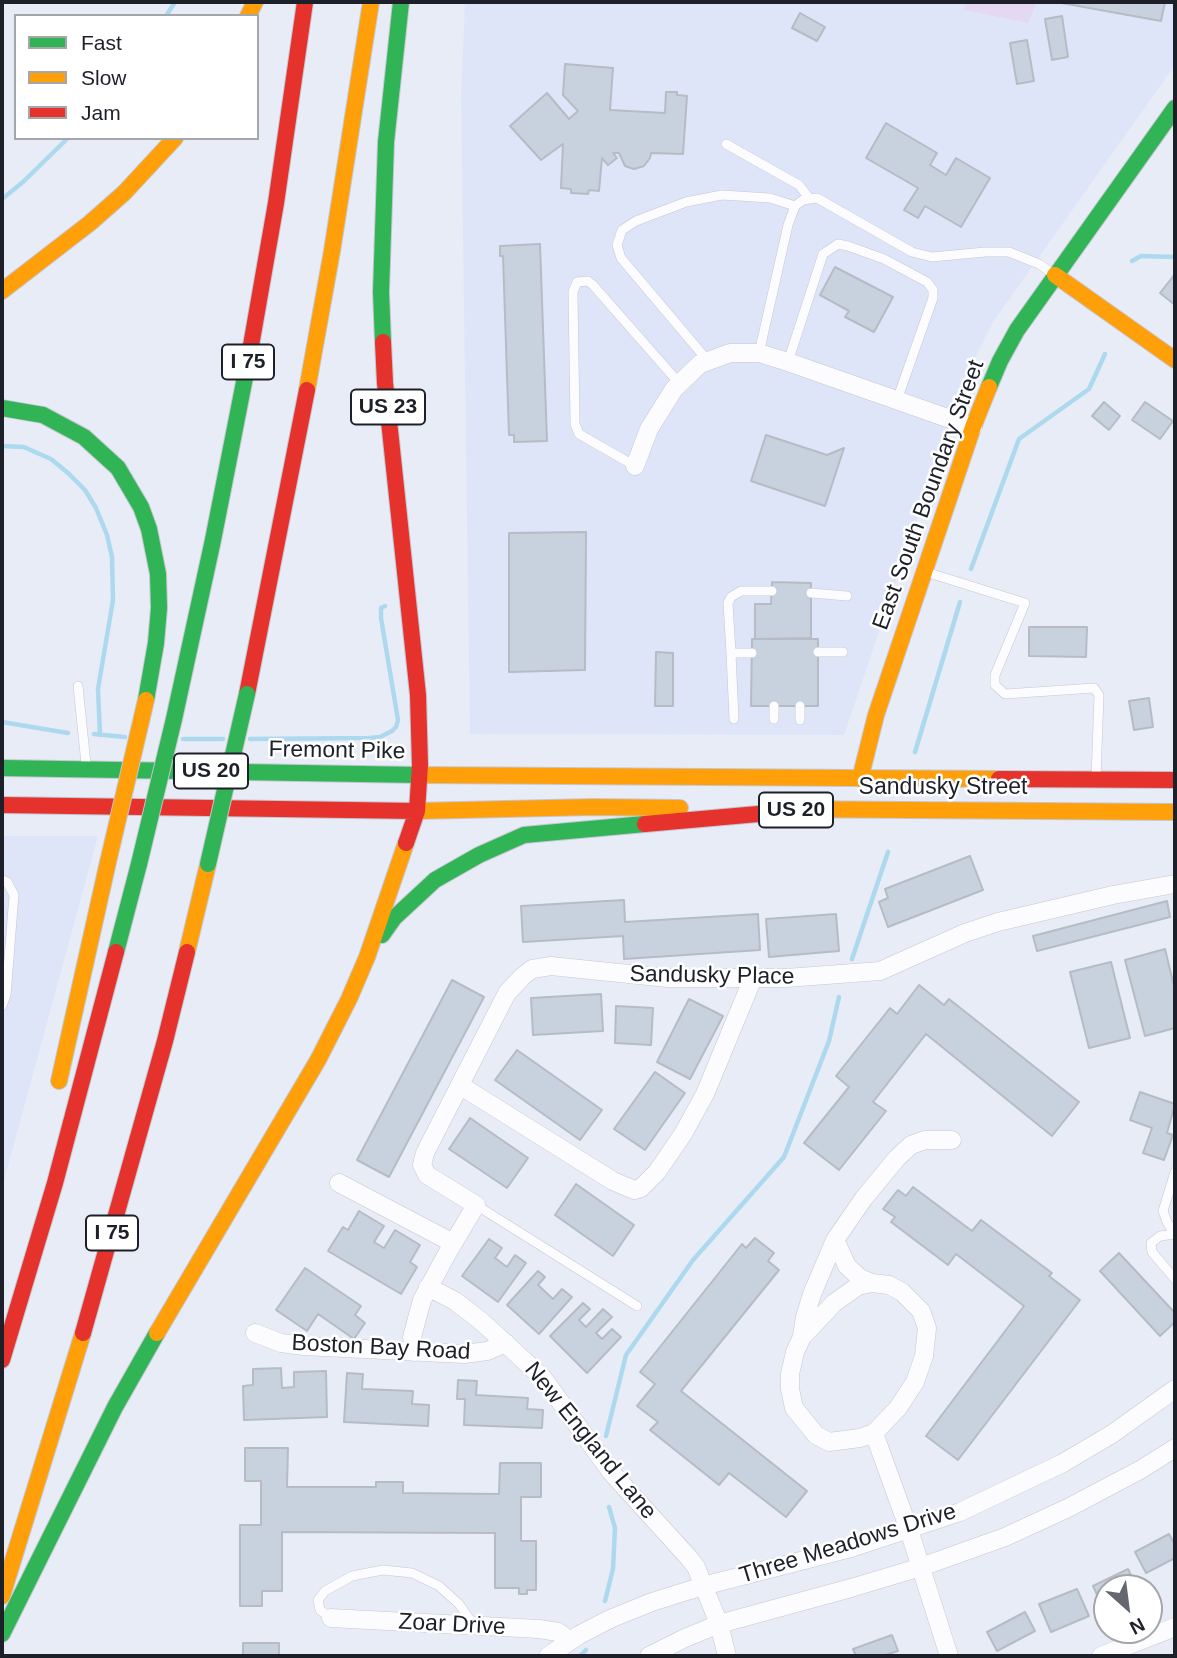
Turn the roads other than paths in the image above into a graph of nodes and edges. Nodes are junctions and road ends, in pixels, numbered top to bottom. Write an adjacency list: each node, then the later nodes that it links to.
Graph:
1 (306, 2): 68 (main road, I 75, bridge)
2 (371, 2): 75 (main road, I 75, bridge)
3 (401, 2): 36 (main road, US 23)
4 (1175, 108): 9 (main road, East South Boundary Street)
5 (173, 140): 10 (main road)
6 (726, 144): 7 (lane)
7 (810, 199): 8 (lane); 9 (lane)
8 (795, 206): 11 (lane); 12 (lane)
9 (1055, 275): 13 (main road); 18 (main road, East South Boundary Street)
10 (2, 291)
11 (759, 353): 12 (street); 14 (street)
12 (708, 360): 15 (street)
13 (1175, 360)
14 (788, 362): 16 (street); 16 (lane)
15 (679, 383): 19 (street); 19 (lane)
16 (897, 400): 18 (street)
17 (2, 408): 51 (main road, bridge)
18 (973, 427): 20 (main road, East South Boundary Street)
19 (635, 466)
20 (925, 571): 37 (main road, East South Boundary Street); 38 (lane)
21 (772, 591): 26 (lane)
22 (811, 593): 23 (lane)
23 (847, 596)
24 (818, 652): 25 (lane)
25 (843, 652)
26 (731, 653): 27 (lane); 31 (lane)
27 (752, 653)
28 (78, 686): 35 (lane)
29 (774, 706): 32 (lane)
30 (800, 706): 33 (lane)
31 (734, 719)
32 (774, 719)
33 (800, 720)
34 (5, 764): 35 (main road, Fremont Pike / US 20)
35 (87, 769): 36 (main road, Fremont Pike / US 20)
36 (420, 775): 37 (main road, Sandusky Street / US 20); 43 (main road, US 23)
37 (860, 779): 38 (main road, Sandusky Street / US 20); 41 (main road)
38 (1096, 780): 39 (main road, Sandusky Street / US 20)
39 (1175, 780)
40 (2, 805): 43 (main road, US 20)
41 (594, 807): 42 (main road, Sandusky Street / US 20); 43 (main road, Sandusky Street / US 20)
42 (803, 810): 44 (main road, Sandusky Street / US 20); 47 (main road)
43 (417, 811): 47 (main road)
44 (1175, 812)
45 (2, 880): 49 (lane)
46 (1175, 884): 48 (street, Sandusky Place)
47 (367, 957): 80 (main road)
48 (753, 978): 50 (street, Sandusky Place); 50 (street)
49 (2, 1006)
50 (461, 1086): 55 (street, Sandusky Place)
51 (54, 1100)
52 (952, 1140): 58 (street)
53 (1175, 1171): 57 (lane)
54 (339, 1183): 59 (street)
55 (476, 1205): 59 (street); 63 (lane)
56 (31, 1208): 68 (main road)
57 (1175, 1235): 60 (lane)
58 (835, 1240): 61 (street); 65 (street)
59 (453, 1243): 62 (street)
60 (1175, 1279)
61 (872, 1283): 65 (street); 70 (street)
62 (428, 1287): 66 (street, New England Lane); 67 (street)
63 (637, 1306)
64 (255, 1333): 67 (street, Boston Bay Road)
65 (802, 1337): 70 (street)
66 (506, 1343): 67 (street, Boston Bay Road); 74 (street, New England Lane)
67 (415, 1352)
68 (2, 1359)
69 (1175, 1389): 72 (street, Three Meadows Drive)
70 (874, 1433): 72 (street)
71 (1175, 1448): 73 (street, Three Meadows Drive)
72 (909, 1530): 73 (street); 74 (street, Three Meadows Drive)
73 (921, 1567): 77 (street, Three Meadows Drive); 85 (street)
74 (703, 1586): 77 (street, New England Lane); 81 (street, Three Meadows Drive)
75 (2, 1598)
76 (331, 1618): 78 (street, Zoar Drive); 78 (lane)
77 (719, 1624): 83 (street, Three Meadows Drive); 84 (street, New England Lane)
78 (474, 1626): 81 (street, Zoar Drive)
79 (1175, 1627): 86 (street)
80 (2, 1634)
81 (570, 1641): 82 (street, Three Meadows Drive)
82 (548, 1656)
83 (649, 1656)
84 (727, 1656)
85 (949, 1656)
86 (1101, 1656)

